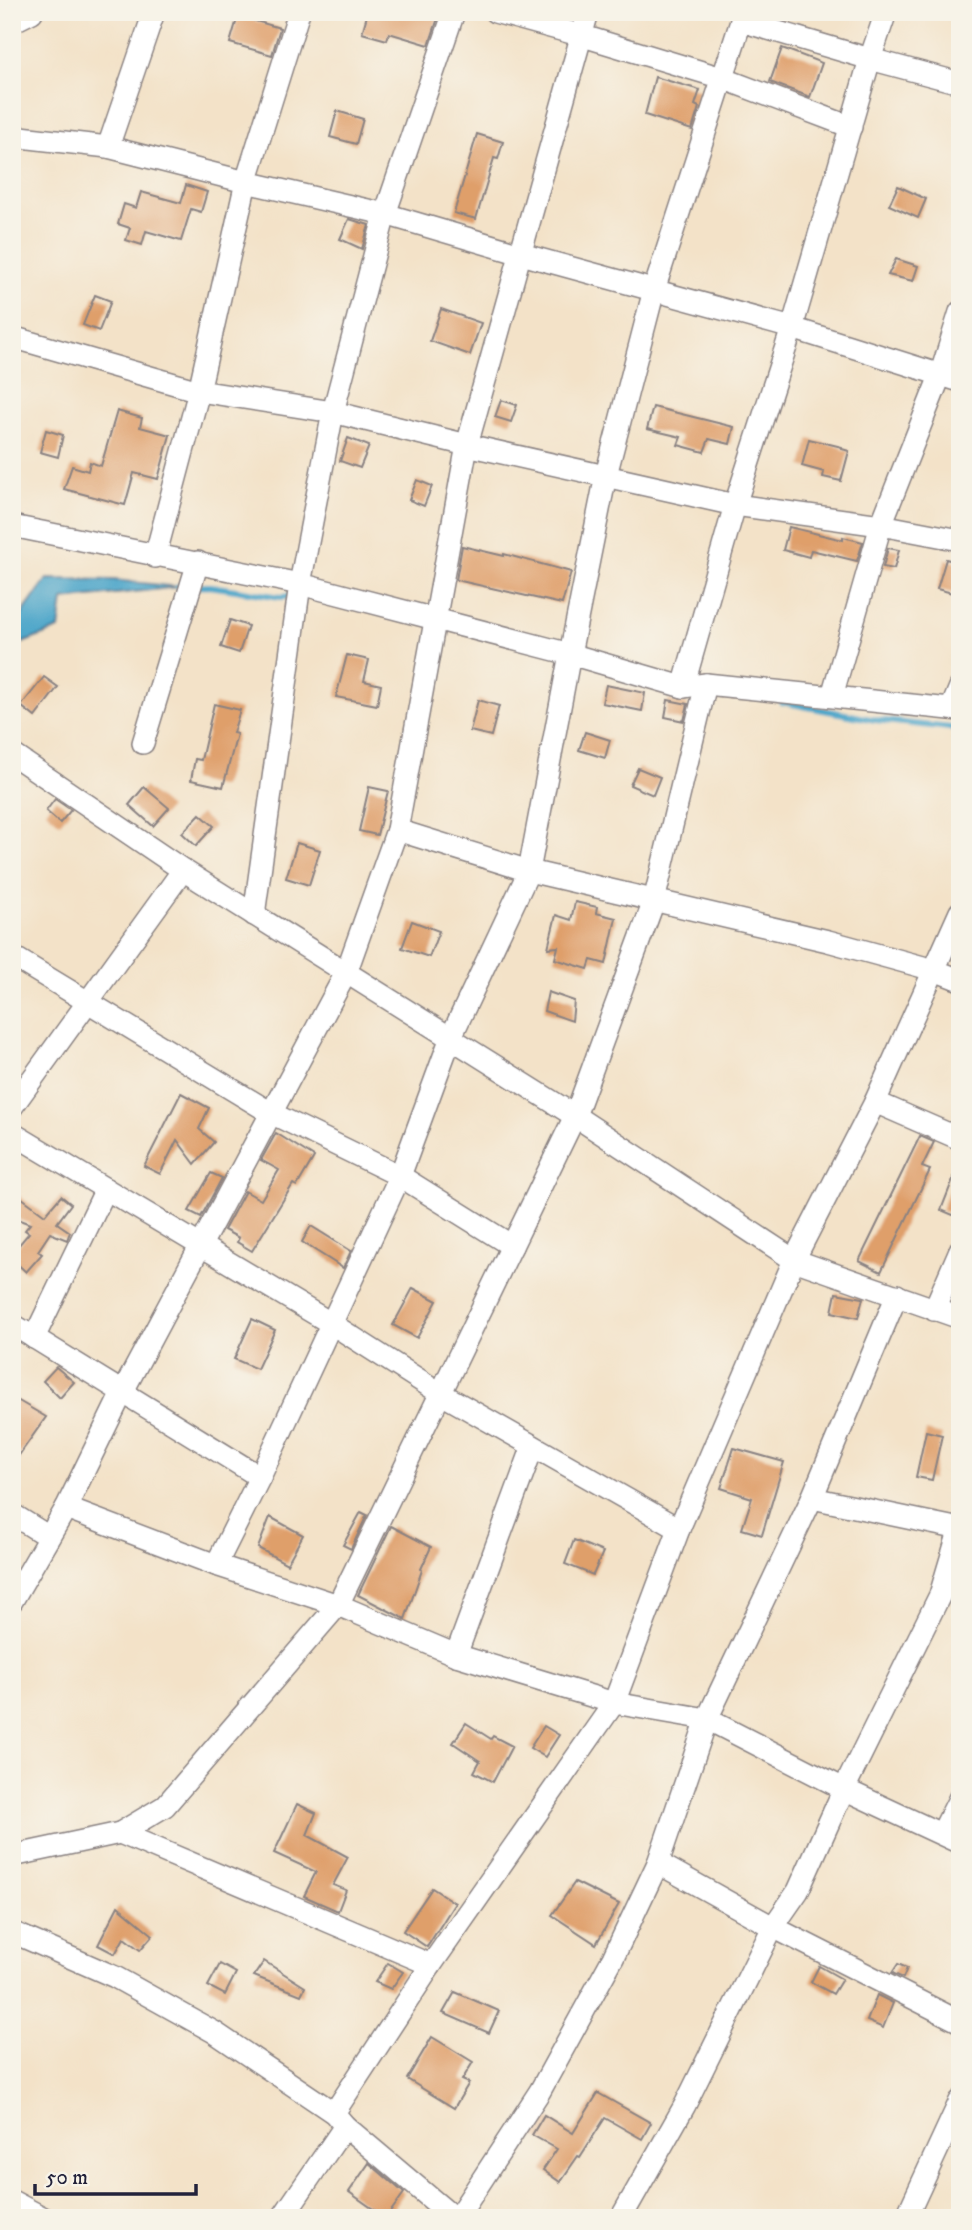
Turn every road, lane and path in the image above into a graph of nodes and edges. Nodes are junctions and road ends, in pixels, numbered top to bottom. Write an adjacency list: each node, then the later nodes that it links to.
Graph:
1 (32, 12): 9 (street)
2 (154, 12): 16 (street)
3 (299, 12): 17 (street)
4 (454, 12): 18 (street)
5 (495, 12): 10 (street)
6 (588, 12): 10 (street)
7 (886, 12): 11 (street)
8 (742, 17): 11 (street); 12 (street)
9 (12, 22)
10 (583, 36): 12 (street); 19 (street)
11 (870, 60): 13 (street); 14 (street)
12 (722, 78): 14 (street); 20 (street)
13 (960, 83)
14 (851, 127): 22 (street)
15 (12, 136): 16 (street)
16 (107, 147): 17 (street)
17 (246, 182): 18 (street); 25 (street)
18 (385, 214): 19 (street); 26 (street)
19 (521, 254): 20 (street); 27 (street)
20 (654, 290): 22 (street); 28 (street)
21 (960, 312): 24 (street)
22 (792, 328): 24 (street); 29 (street)
23 (12, 337): 25 (street)
24 (950, 379): 30 (street)
25 (199, 391): 26 (street); 33 (street)
26 (332, 412): 27 (street); 35 (street)
27 (467, 445): 28 (street); 36 (street)
28 (606, 475): 29 (street); 37 (street)
29 (734, 505): 30 (street); 39 (street)
30 (881, 525): 32 (street); 41 (street)
31 (12, 526): 33 (street)
32 (960, 540)
33 (155, 556): 34 (street)
34 (198, 562): 35 (street); 43 (street)
35 (300, 584): 36 (street); 50 (street)
36 (434, 621): 37 (street); 45 (street)
37 (569, 654): 39 (street); 47 (street)
38 (706, 684): 39 (street); 41 (street); 48 (street)
39 (683, 687)
40 (960, 687): 42 (street)
41 (832, 696): 42 (street)
42 (956, 710)
43 (143, 743)
44 (12, 754): 46 (street)
45 (397, 830): 47 (street); 53 (street)
46 (183, 870): 50 (street); 55 (street)
47 (529, 871): 48 (street); 56 (street)
48 (654, 901): 52 (street); 60 (street)
49 (960, 912): 52 (street)
50 (254, 915): 53 (street)
51 (12, 956): 55 (street)
52 (934, 970): 54 (street); 57 (street)
53 (346, 973): 56 (street); 59 (street)
54 (960, 980)
55 (88, 1002): 58 (street); 59 (street)
56 (451, 1037): 60 (street); 63 (street)
57 (875, 1102): 62 (street); 68 (street)
58 (12, 1107)
59 (271, 1113): 63 (street); 65 (street)
60 (575, 1116): 66 (street); 68 (street)
61 (12, 1133): 64 (street)
62 (960, 1139)
63 (400, 1176): 66 (street); 73 (street)
64 (106, 1189): 65 (street); 74 (street)
65 (200, 1246): 73 (street); 75 (street)
66 (512, 1246): 76 (street)
67 (960, 1251): 70 (street)
68 (794, 1260): 69 (street); 82 (street)
69 (897, 1295): 70 (street); 79 (street)
70 (934, 1310): 71 (street)
71 (960, 1318)
72 (12, 1324): 74 (street)
73 (332, 1324): 76 (street); 78 (street)
74 (34, 1338): 75 (street)
75 (122, 1393): 78 (street); 80 (street)
76 (440, 1393): 77 (street); 87 (street)
77 (533, 1446): 82 (street); 88 (street)
78 (260, 1477): 85 (street)
79 (812, 1498): 83 (street); 90 (street)
80 (66, 1508): 84 (street); 85 (street)
81 (12, 1514): 84 (street)
82 (679, 1529): 89 (street)
83 (959, 1529): 91 (street)
84 (49, 1537): 86 (street)
85 (216, 1565): 87 (street)
86 (12, 1601)
87 (338, 1605): 88 (street); 93 (street)
88 (456, 1655): 89 (street)
89 (614, 1703): 90 (street); 99 (street)
90 (707, 1719): 91 (street); 96 (street)
91 (844, 1788): 94 (street); 97 (street)
92 (960, 1797): 94 (street)
93 (120, 1833): 95 (street); 99 (street)
94 (951, 1838)
95 (12, 1856)
96 (658, 1863): 97 (street); 106 (street)
97 (773, 1927): 100 (street); 107 (street)
98 (12, 1932): 102 (street)
99 (431, 1965): 102 (street)
100 (960, 2022)
101 (960, 2101): 108 (street)
102 (340, 2119): 105 (street); 106 (street)
103 (12, 2201): 104 (street)
104 (44, 2218)
105 (282, 2218)
106 (456, 2218)
107 (621, 2218)
108 (906, 2218)

